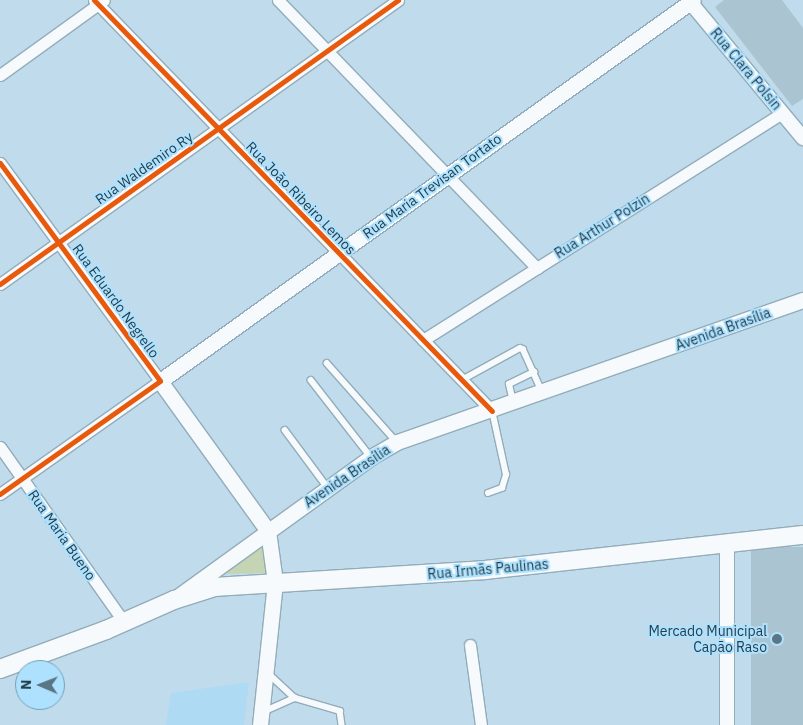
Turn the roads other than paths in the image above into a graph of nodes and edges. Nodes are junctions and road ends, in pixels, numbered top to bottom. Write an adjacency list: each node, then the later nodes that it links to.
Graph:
1 (278, 0): 5 (street)
2 (398, 0): 5 (street, Rua Waldemiro Ry)
3 (99, 1): 6 (street); 8 (street, Rua João Ribeiro Lemos)
4 (691, 1): 7 (street, Rua Clara Polsin); 11 (main road, Rua Maria Trevisan Tortato)
5 (327, 51): 8 (street, Rua Waldemiro Ry); 11 (street)
6 (0, 75)
7 (782, 113): 9 (street, Rua Clara Polsin); 14 (street, Rua Arthur Polzin)
8 (218, 128): 12 (street, Rua Waldemiro Ry); 13 (street, Rua João Ribeiro Lemos)
9 (803, 138)
10 (0, 163): 12 (street, Rua Eduardo Negrello)
11 (448, 175): 13 (main road, Rua Maria Trevisan Tortato); 14 (street)
12 (58, 242): 15 (street, Rua Waldemiro Ry); 20 (street, Rua Eduardo Negrello)
13 (339, 253): 17 (street, Rua João Ribeiro Lemos); 20 (main road, Rua Maria Trevisan Tortato)
14 (537, 268): 17 (street, Rua Arthur Polzin)
15 (0, 284)
16 (803, 300): 23 (main road, Avenida Brasília)
17 (423, 340): 22 (street, Rua João Ribeiro Lemos)
18 (327, 363): 27 (lane)
19 (534, 372): 22 (lane); 23 (lane); 24 (lane)
20 (160, 380): 30 (street, Rua Maria Trevisan Tortato); 34 (main road, Rua Eduardo Negrello)
21 (311, 380): 29 (lane)
22 (462, 380): 25 (street, Rua João Ribeiro Lemos)
23 (543, 393): 24 (main road, Avenida Brasília)
24 (514, 404): 25 (main road, Avenida Brasília)
25 (492, 411): 27 (main road, Avenida Brasília); 32 (lane)
26 (285, 430): 31 (lane)
27 (397, 442): 29 (main road, Avenida Brasília)
28 (0, 447): 30 (street, Rua Maria Bueno)
29 (371, 457): 31 (main road, Avenida Brasília)
30 (22, 478): 33 (street, Rua Maria Trevisan Tortato); 39 (street, Rua Maria Bueno)
31 (328, 488): 34 (main road, Avenida Brasília)
32 (488, 493)
33 (0, 494)
34 (268, 530): 37 (main road, Rua Eduardo Negrello); 38 (main road, Avenida Brasília)
35 (803, 535): 36 (main road, Rua Irmãs Paulinas)
36 (727, 543): 37 (main road, Rua Irmãs Paulinas); 47 (street)
37 (275, 582): 38 (main road, Rua Irmãs Paulinas); 42 (main road, Rua Eduardo Negrello)
38 (174, 600): 39 (main road, Avenida Brasília)
39 (124, 622): 41 (main road, Avenida Brasília)
40 (470, 645): 46 (street)
41 (0, 670)
42 (266, 670): 43 (lane); 44 (main road, Rua Eduardo Negrello)
43 (295, 698): 44 (lane); 45 (lane)
44 (261, 719)
45 (342, 725)
46 (481, 725)
47 (727, 725)

